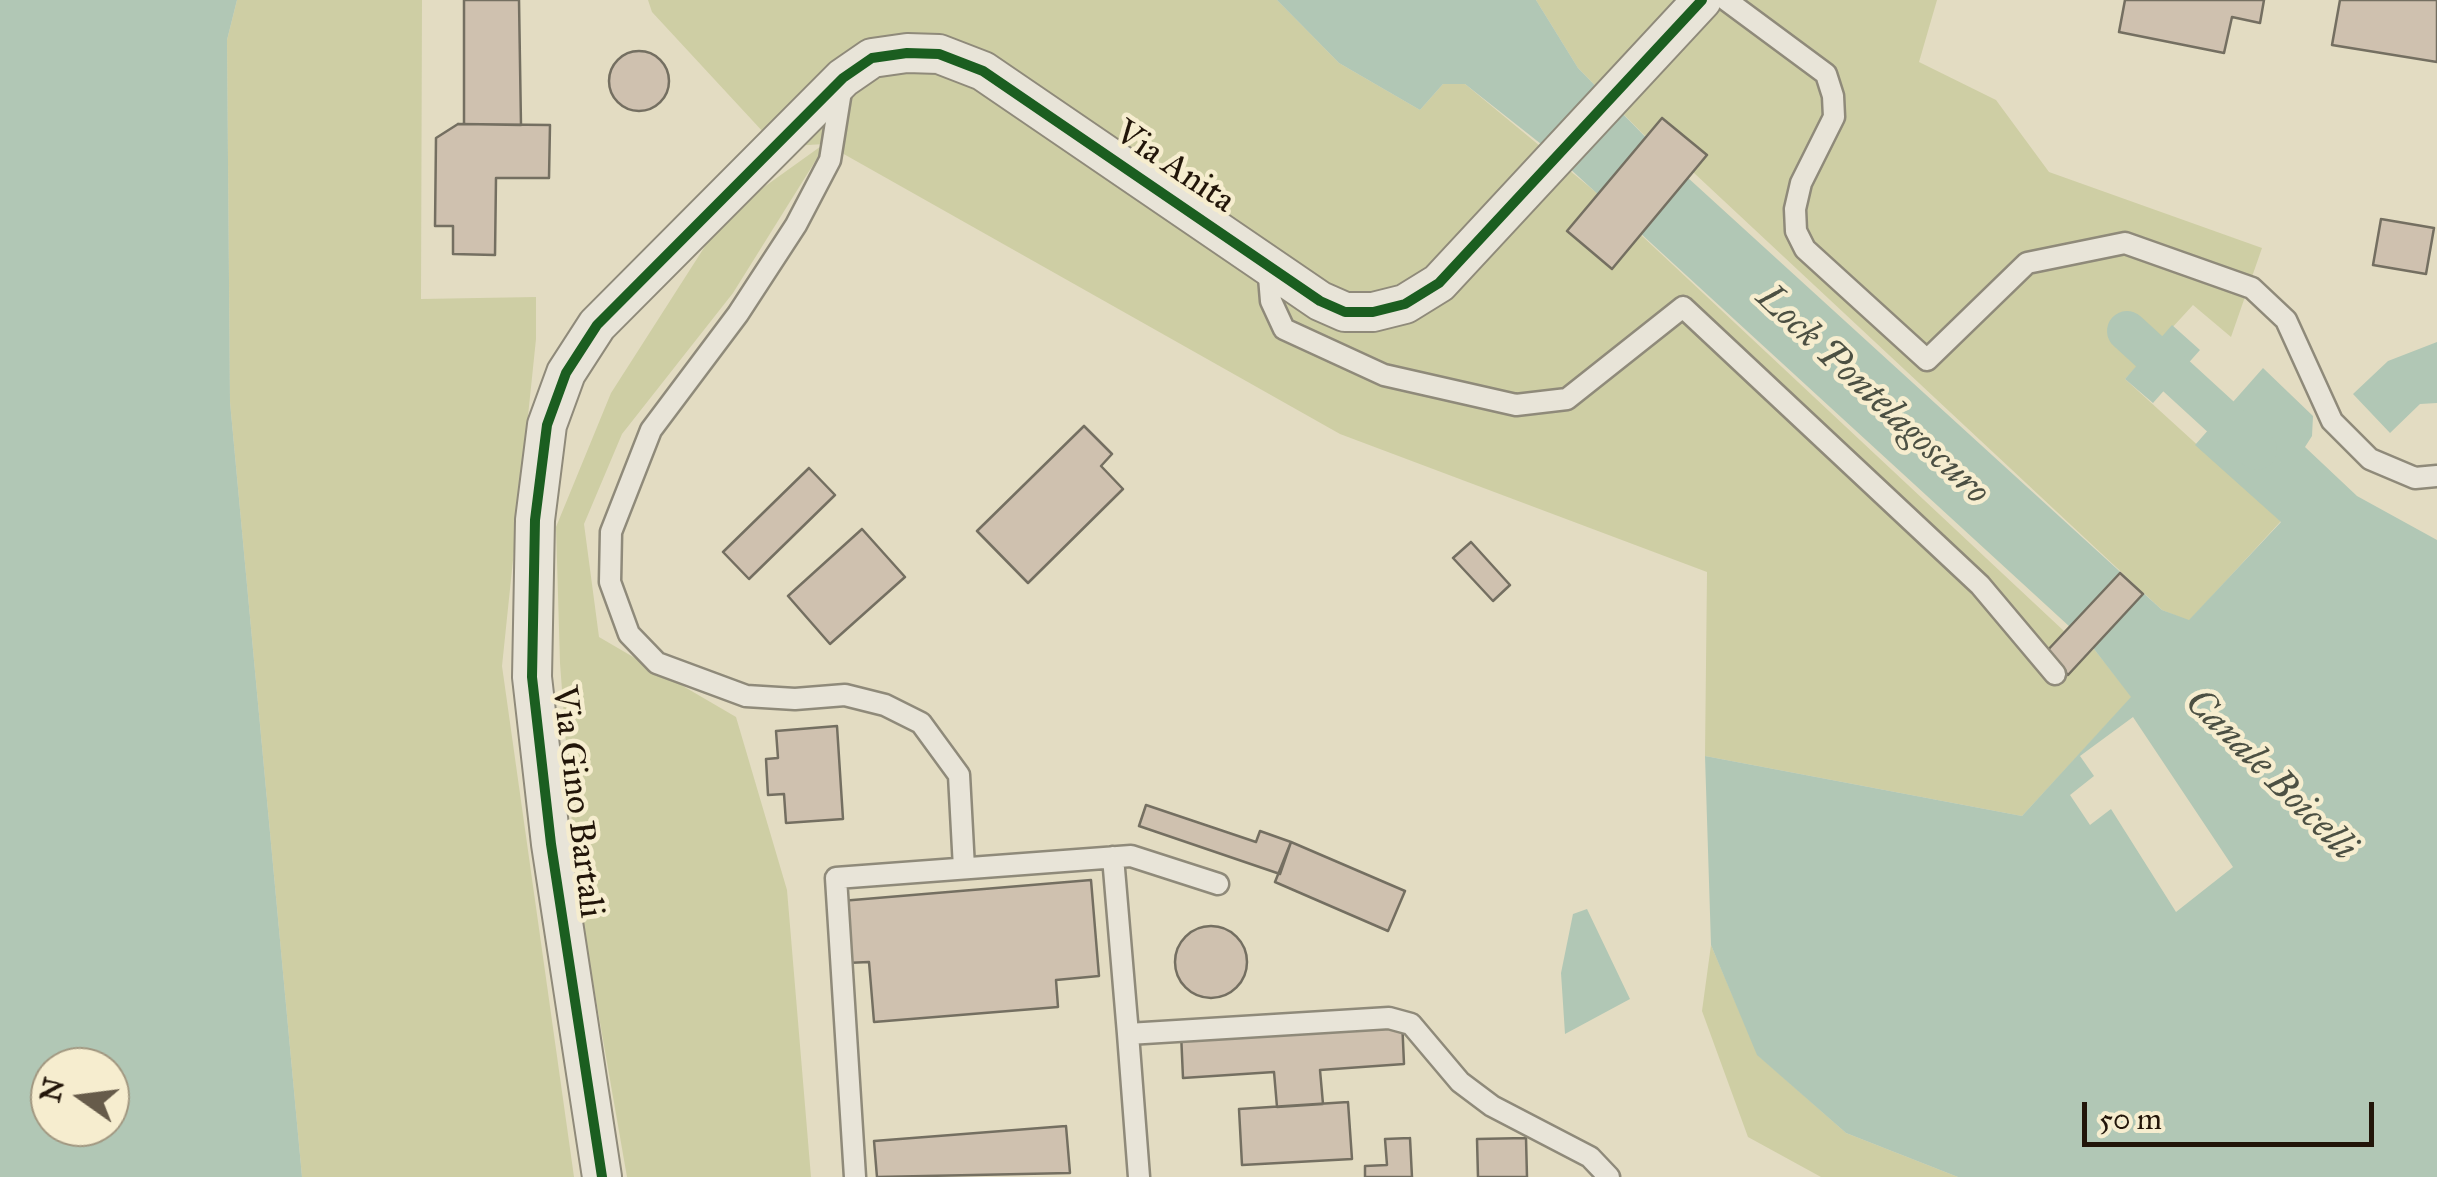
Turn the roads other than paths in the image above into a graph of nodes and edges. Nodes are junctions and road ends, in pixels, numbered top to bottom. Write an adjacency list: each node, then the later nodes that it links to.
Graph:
1 (1702, 0): 4 (street, Via Anita)
2 (1726, 0): 6 (lane)
3 (842, 78): 4 (street, Via Anita); 5 (street, Via Anita); 9 (lane)
4 (1268, 265): 7 (lane)
5 (597, 325): 12 (street, Via Gino Bartali)
6 (2437, 476)
7 (2056, 674)
8 (1113, 857): 9 (lane); 10 (lane); 11 (lane)
9 (964, 868): 13 (lane)
10 (1218, 884)
11 (1128, 1034): 14 (lane); 15 (lane)
12 (602, 1177)
13 (855, 1177)
14 (1140, 1177)
15 (1609, 1177)

